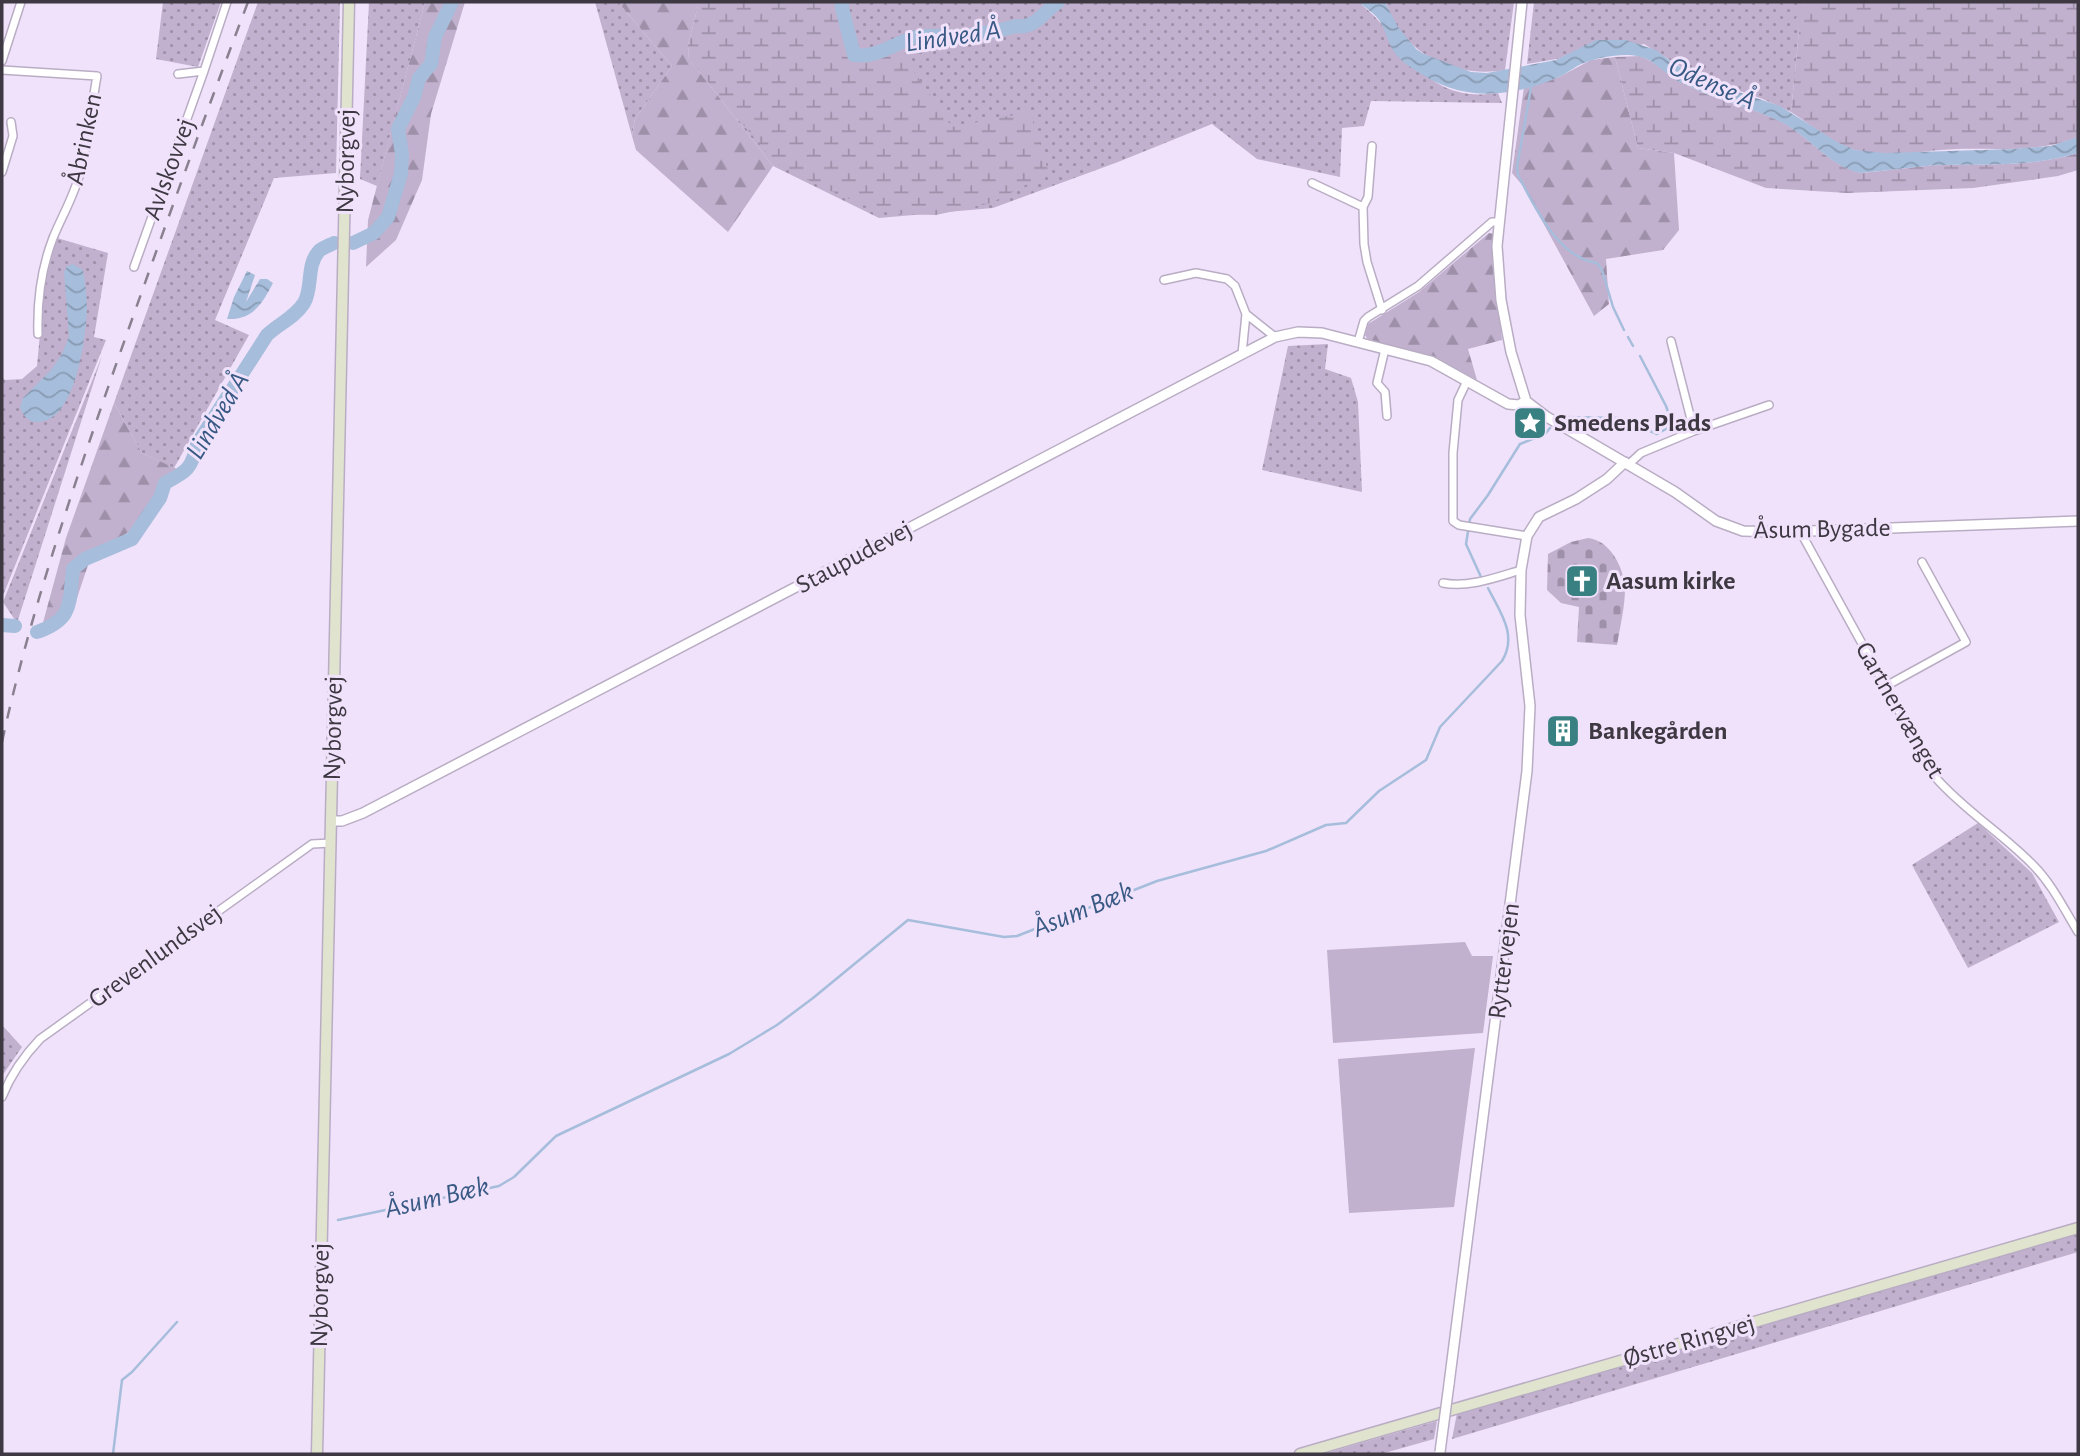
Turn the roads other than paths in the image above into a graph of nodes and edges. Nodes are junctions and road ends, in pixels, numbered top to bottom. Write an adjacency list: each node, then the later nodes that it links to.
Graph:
1 (21, 2): 5 (street)
2 (227, 2): 7 (street, Avlskovvej)
3 (349, 2): 38 (main road, Nyborgvej)
4 (1522, 2): 14 (street)
5 (2, 61)
6 (2, 70): 19 (street, Åbrinken)
7 (204, 71): 8 (street); 15 (street, Avlskovvej)
8 (178, 74)
9 (10, 122): 11 (street)
10 (1372, 146): 13 (street)
11 (2, 172)
12 (1312, 183): 13 (street)
13 (1363, 207): 17 (street)
14 (1499, 222): 17 (street); 26 (street)
15 (134, 267)
16 (1164, 280): 18 (street)
17 (1382, 310): 22 (street)
18 (1246, 314): 20 (street); 24 (street)
19 (38, 334)
20 (1275, 337): 22 (street, Staupudevej); 24 (street, Staupudevej)
21 (1671, 341): 29 (street)
22 (1358, 342): 23 (street, Staupudevej)
23 (1385, 349): 25 (street, Staupudevej); 28 (street)
24 (1242, 354): 38 (street, Staupudevej)
25 (1467, 381): 26 (street, Staupudevej); 33 (street)
26 (1526, 401): 30 (street, Åsum Bygade)
27 (1769, 405): 29 (street)
28 (1387, 416)
29 (1694, 431): 30 (street)
30 (1627, 463): 32 (street, Åsum Bygade); 33 (street)
31 (2078, 521): 32 (street, Åsum Bygade)
32 (1800, 531): 37 (street, Gartnervænget)
33 (1527, 536): 35 (street, Ryttervejen)
34 (1922, 562): 37 (street)
35 (1521, 570): 36 (street); 43 (street, Ryttervejen, bridge)
36 (1443, 583)
37 (1886, 686): 40 (street, Gartnervænget)
38 (331, 821): 39 (main road, Nyborgvej)
39 (331, 843): 41 (street, Grevenlundsvej); 44 (main road, Nyborgvej)
40 (2078, 932)
41 (2, 1097)
42 (2078, 1228): 45 (main road, Østre Ringvej)
43 (1440, 1453)
44 (317, 1454)
45 (1300, 1454)

